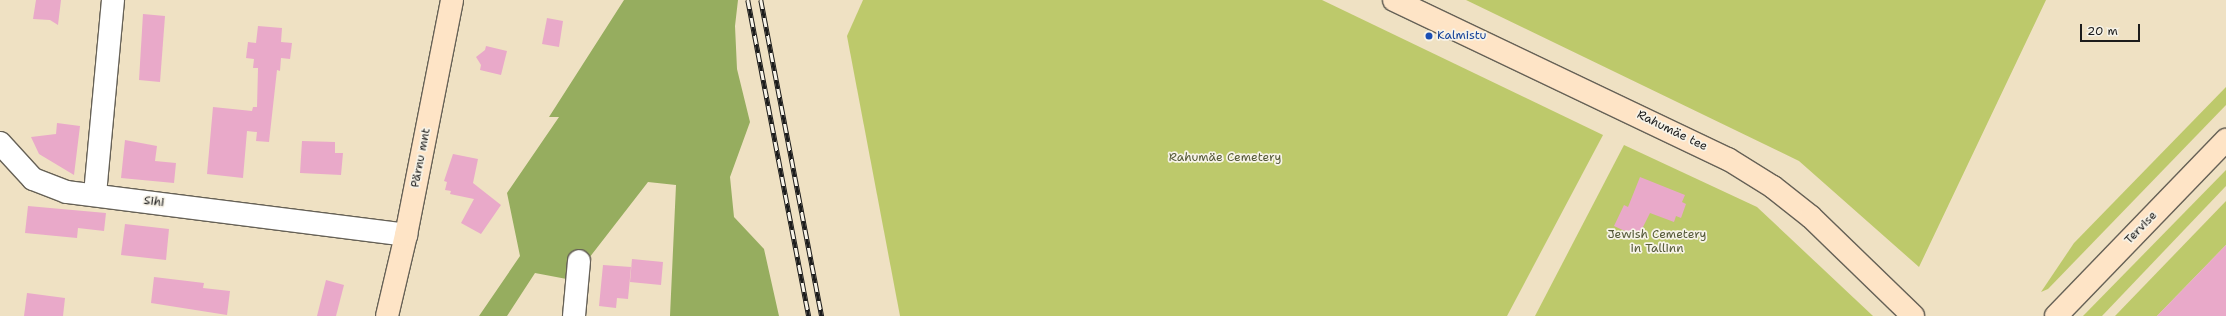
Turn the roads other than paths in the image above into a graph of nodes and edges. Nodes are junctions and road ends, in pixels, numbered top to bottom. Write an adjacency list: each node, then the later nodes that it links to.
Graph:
1 (113, 0): 6 (street)
2 (452, 0): 7 (street, Pärnu mnt)
3 (1394, 0): 11 (street, Rahumäe tee)
4 (2226, 140): 12 (street, Tervise)
5 (0, 144): 6 (street, Sihi)
6 (95, 194): 7 (street, Sihi)
7 (406, 234): 9 (street, Pärnu mnt)
8 (579, 261): 10 (street)
9 (387, 316)
10 (574, 316)
11 (1913, 316)
12 (2056, 316)

